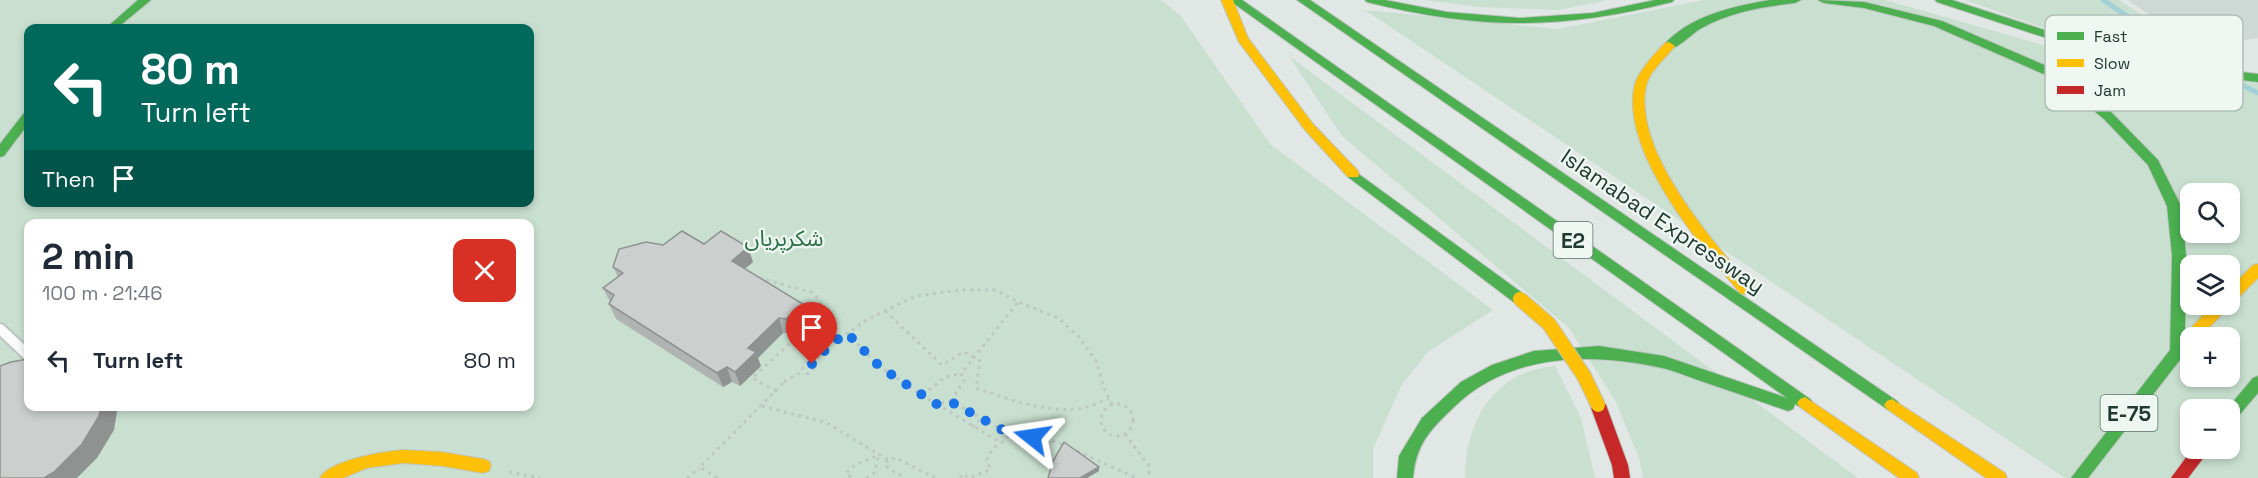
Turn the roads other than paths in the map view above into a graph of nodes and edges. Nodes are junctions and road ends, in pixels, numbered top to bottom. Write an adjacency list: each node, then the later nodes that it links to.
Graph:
1 (146, 0): 10 (main road)
2 (1227, 0): 36 (main road, bridge)
3 (1235, 0): 30 (main road, E2)
4 (1303, 0): 21 (main road, Islamabad Expressway / E2)
5 (1371, 0): 6 (main road)
6 (1668, 0)
7 (1795, 0): 21 (main road)
8 (1824, 0): 12 (main road)
9 (1941, 0): 11 (main road)
10 (116, 24)
11 (2045, 34)
12 (2045, 70)
13 (2243, 76): 14 (main road)
14 (2258, 78)
15 (2102, 111): 26 (main road)
16 (24, 121): 17 (main road)
17 (0, 153)
18 (2258, 269): 19 (main road)
19 (2240, 287)
20 (2212, 315): 22 (main road, E-75)
21 (1772, 321): 38 (main road, Islamabad Expressway / E2)
22 (2201, 327)
23 (0, 329): 25 (lane)
24 (2180, 348): 26 (main road, E-75)
25 (24, 351)
26 (2177, 351): 33 (main road, E-75)
27 (2258, 382): 28 (main road)
28 (2253, 393): 29 (main road)
29 (2240, 406)
30 (1824, 418): 35 (main road); 37 (main road, E2)
31 (2194, 459): 39 (main road)
32 (483, 466): 34 (main road)
33 (2080, 477)
34 (328, 478)
35 (1405, 478)
36 (1622, 478)
37 (1911, 478)
38 (1999, 478)
39 (2179, 478)

